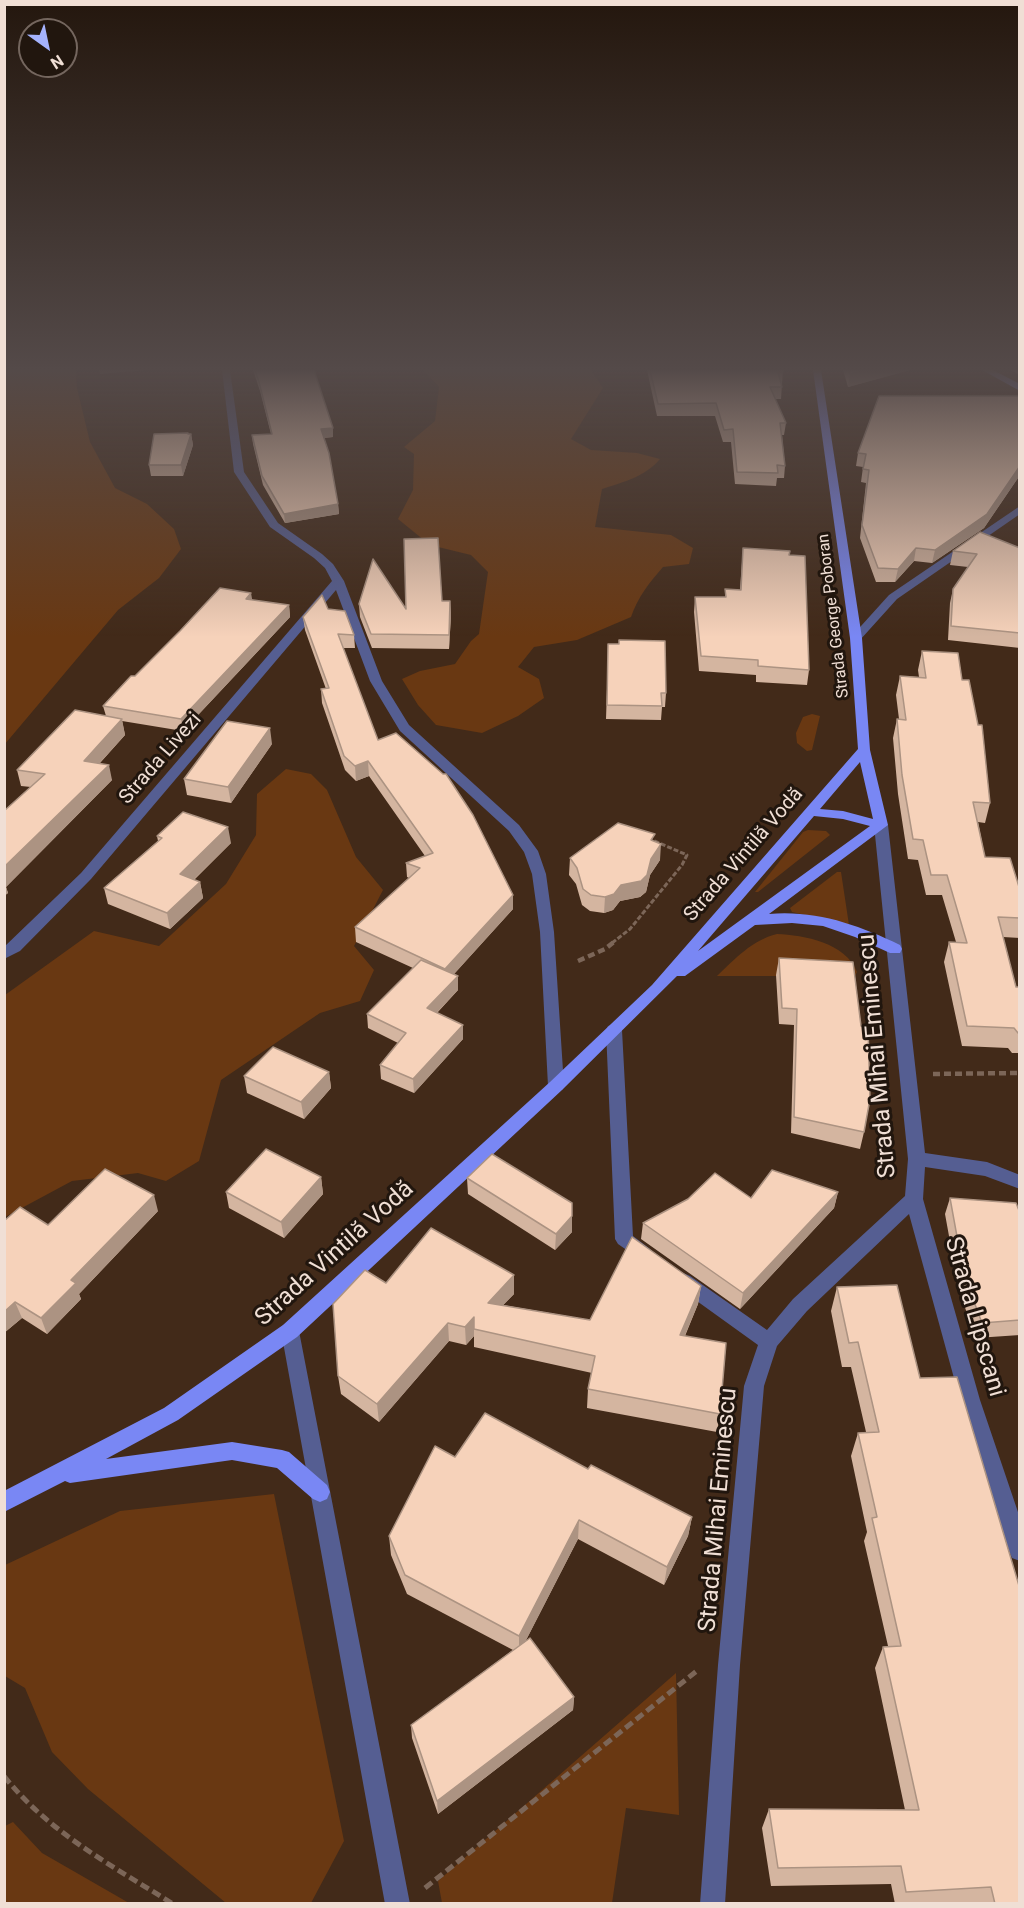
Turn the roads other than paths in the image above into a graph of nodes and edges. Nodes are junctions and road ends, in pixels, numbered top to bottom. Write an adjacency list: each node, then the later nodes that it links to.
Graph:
1 (237, 459): 4 (street)
2 (830, 459): 5 (main road, Strada George Poboran)
3 (1020, 509): 5 (street)
4 (339, 581): 11 (street, Strada Livezi); 14 (street)
5 (856, 638): 6 (main road, Strada George Poboran)
6 (864, 750): 7 (main road, Strada Vintilă Vodă); 8 (main road, Strada George Poboran)
7 (811, 812): 8 (main road); 12 (main road, Strada Vintilă Vodă)
8 (881, 825): 9 (main road, Strada Vintilă Vodă); 10 (street, Strada Mihai Eminescu)
9 (751, 920): 10 (main road); 12 (main road, Strada Vintilă Vodă)
10 (895, 949): 15 (street, Strada Mihai Eminescu)
11 (4, 954)
12 (657, 989): 13 (main road, Strada Vintilă Vodă)
13 (614, 1030): 14 (main road, Strada Vintilă Vodă); 19 (street)
14 (556, 1086): 18 (main road, Strada Vintilă Vodă)
15 (917, 1159): 16 (street); 17 (street, Strada Mihai Eminescu)
16 (1020, 1182)
17 (914, 1199): 19 (street, Strada Mihai Eminescu); 23 (street, Strada Lipscani)
18 (290, 1330): 20 (main road, Strada Vintilă Vodă); 21 (street)
19 (769, 1342): 25 (street, Strada Mihai Eminescu)
20 (61, 1474): 21 (main road); 22 (main road, Strada Vintilă Vodă)
21 (320, 1492): 24 (street)
22 (4, 1502)
23 (1020, 1551)
24 (406, 1900)
25 (712, 1904)

